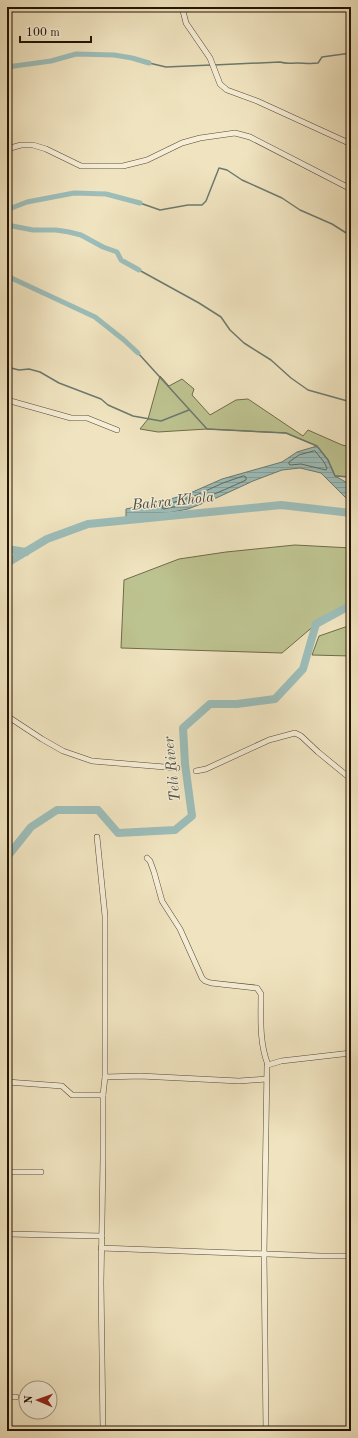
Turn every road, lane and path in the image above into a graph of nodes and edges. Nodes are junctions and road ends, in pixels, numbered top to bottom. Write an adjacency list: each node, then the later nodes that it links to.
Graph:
1 (182, 7): 2 (street)
2 (351, 144)
3 (7, 149): 4 (street)
4 (351, 189)
5 (7, 400): 6 (street)
6 (117, 430)
7 (7, 716): 8 (street)
8 (177, 768)
9 (196, 771): 10 (street)
10 (351, 780)
11 (97, 837): 15 (street)
12 (147, 858): 14 (street)
13 (351, 1053): 14 (street)
14 (268, 1065): 16 (street)
15 (105, 1077): 16 (street); 18 (street)
16 (266, 1079): 24 (street)
17 (7, 1082): 18 (street)
18 (103, 1095): 22 (street)
19 (7, 1172): 20 (street)
20 (42, 1172)
21 (7, 1234): 22 (street)
22 (102, 1236): 23 (street)
23 (101, 1248): 24 (street); 28 (street)
24 (264, 1254): 25 (street); 29 (street)
25 (351, 1256)
26 (7, 1397): 27 (street)
27 (16, 1397)
28 (103, 1431)
29 (266, 1431)

